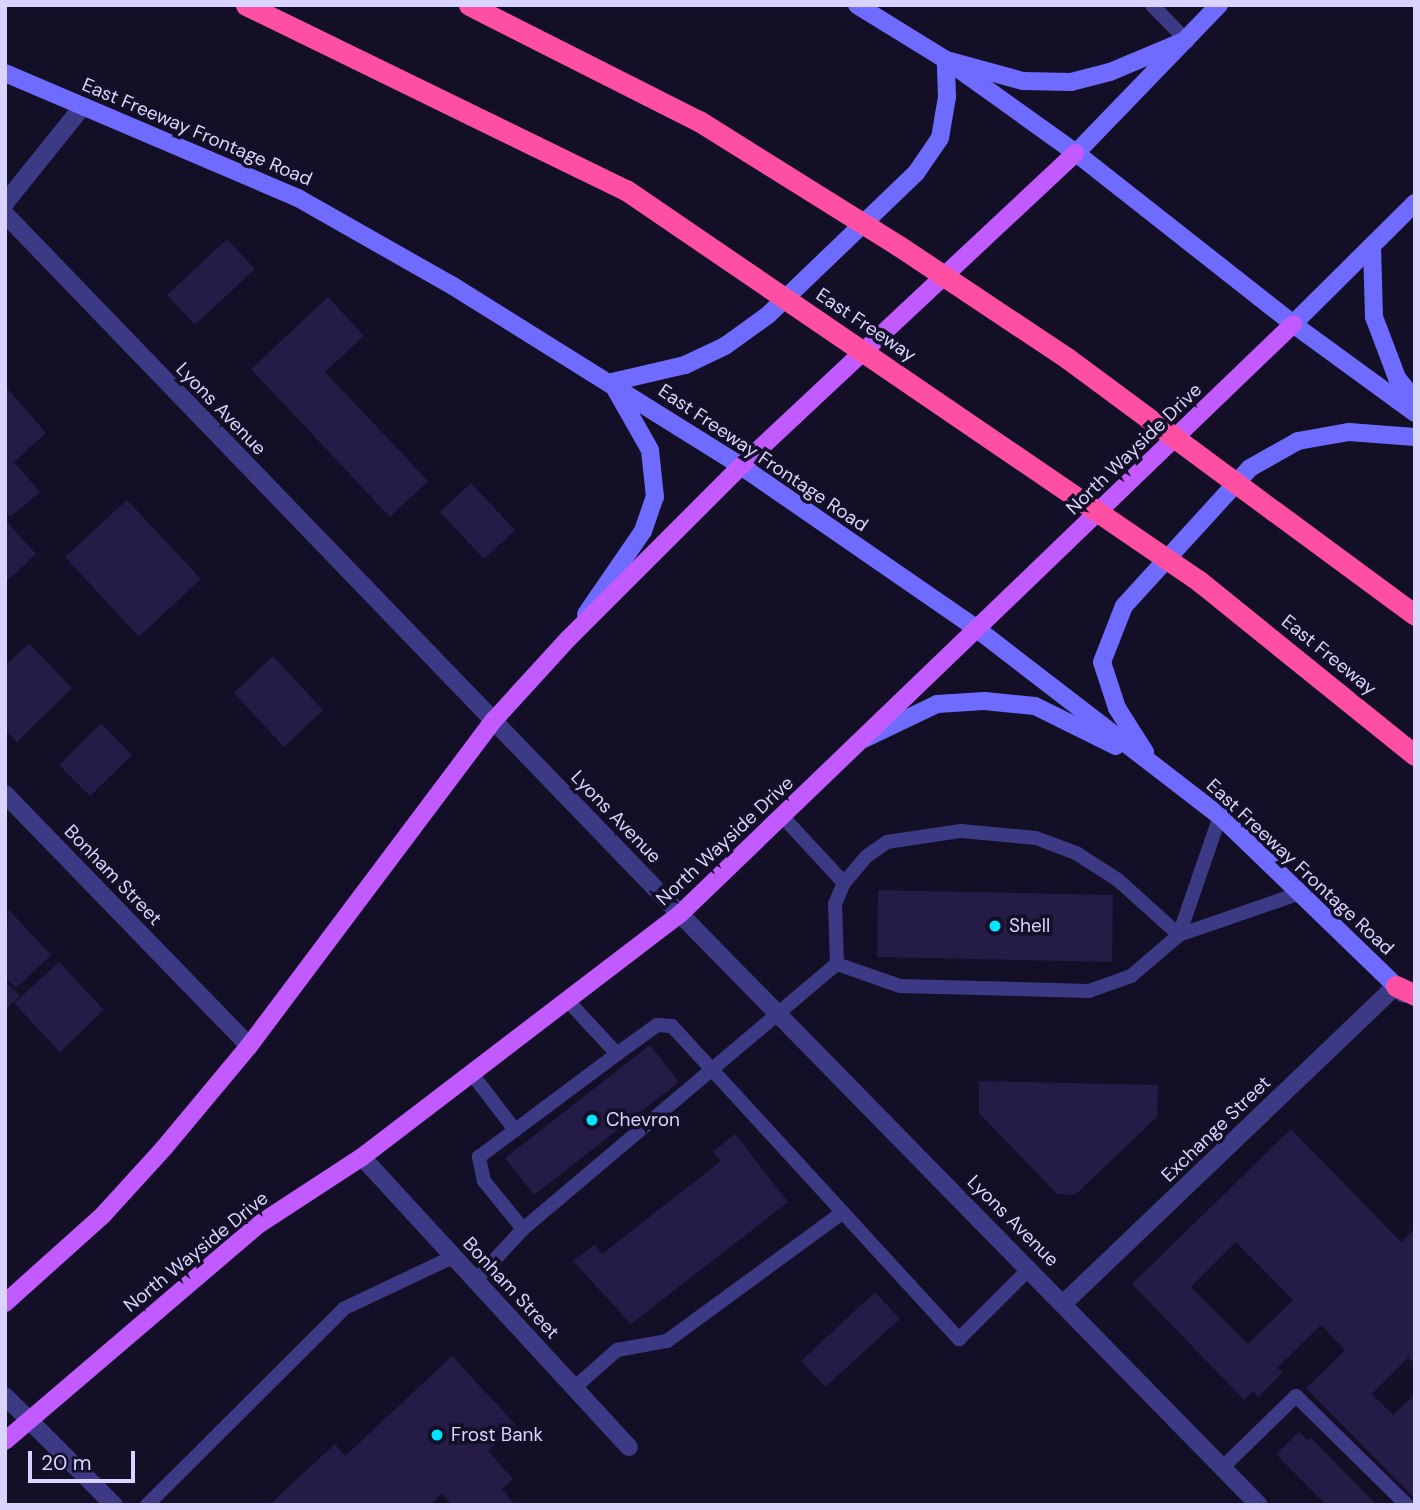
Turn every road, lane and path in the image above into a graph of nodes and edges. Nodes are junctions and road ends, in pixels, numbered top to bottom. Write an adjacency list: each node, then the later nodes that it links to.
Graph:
1 (246, 5): 27 (highway, East Freeway, bridge)
2 (469, 5): 22 (highway, bridge)
3 (857, 5): 6 (main road)
4 (1152, 5): 7 (lane)
5 (1219, 5): 7 (main road)
6 (877, 10): 8 (main road)
7 (1186, 40): 8 (main road); 11 (main road)
8 (946, 60): 11 (main road); 17 (main road)
9 (5, 73): 10 (main road, East Freeway Frontage Road)
10 (83, 106): 12 (street); 17 (main road, East Freeway Frontage Road)
11 (1076, 153): 16 (main road); 21 (main road)
12 (5, 203)
13 (1415, 203): 15 (main road, North Wayside Drive)
14 (5, 214): 25 (street, Lyons Avenue)
15 (1372, 246): 16 (main road, North Wayside Drive); 18 (main road)
16 (1293, 324): 19 (main road); 23 (main road, North Wayside Drive)
17 (612, 382): 21 (main road, East Freeway Frontage Road); 24 (main road)
18 (1415, 400)
19 (1415, 413)
20 (1415, 437): 28 (main road)
21 (741, 466): 23 (main road, East Freeway Frontage Road); 24 (main road)
22 (1415, 615)
23 (977, 629): 26 (main road, North Wayside Drive); 28 (main road, East Freeway Frontage Road)
24 (569, 638): 25 (main road)
25 (494, 720): 34 (street, Lyons Avenue); 41 (main road)
26 (861, 740): 28 (main road); 30 (main road, North Wayside Drive)
27 (1415, 755)
28 (1152, 764): 31 (main road, East Freeway Frontage Road)
29 (5, 794): 41 (street, Bonham Street)
30 (782, 816): 32 (lane); 34 (main road, North Wayside Drive)
31 (1220, 816): 33 (main road, East Freeway Frontage Road); 35 (lane)
32 (844, 883): 35 (lane); 36 (lane)
33 (1300, 893): 35 (lane); 37 (main road, East Freeway Frontage Road)
34 (680, 914): 38 (main road, North Wayside Drive); 40 (street, Lyons Avenue)
35 (1179, 935): 36 (lane)
36 (837, 964): 40 (lane)
37 (1405, 990): 39 (street, East Freeway Frontage Road); 52 (street, Exchange Street)
38 (568, 1001): 42 (lane); 44 (main road, North Wayside Drive)
39 (1415, 1005)
40 (780, 1015): 43 (lane); 50 (street, Lyons Avenue)
41 (249, 1046): 53 (main road)
42 (617, 1054): 43 (lane); 45 (lane)
43 (712, 1070): 47 (lane); 48 (lane)
44 (472, 1074): 45 (lane); 46 (main road, North Wayside Drive)
45 (515, 1130): 48 (lane)
46 (362, 1157): 49 (street, Bonham Street); 56 (main road, North Wayside Drive)
47 (843, 1212): 50 (lane); 54 (lane)
48 (523, 1229): 51 (lane)
49 (453, 1257): 51 (street, Bonham Street); 61 (lane)
50 (1030, 1268): 52 (street, Lyons Avenue)
51 (475, 1281): 54 (street, Bonham Street)
52 (1065, 1302): 59 (street, Lyons Avenue)
53 (5, 1303)
54 (574, 1388): 58 (street, Bonham Street)
55 (5, 1396): 56 (street)
56 (28, 1419): 57 (main road, North Wayside Drive); 60 (street)
57 (5, 1441)
58 (629, 1447)
59 (1223, 1467): 62 (street, Lyons Avenue); 63 (lane)
60 (114, 1505)
61 (147, 1505)
62 (1259, 1505)
63 (1407, 1505)

